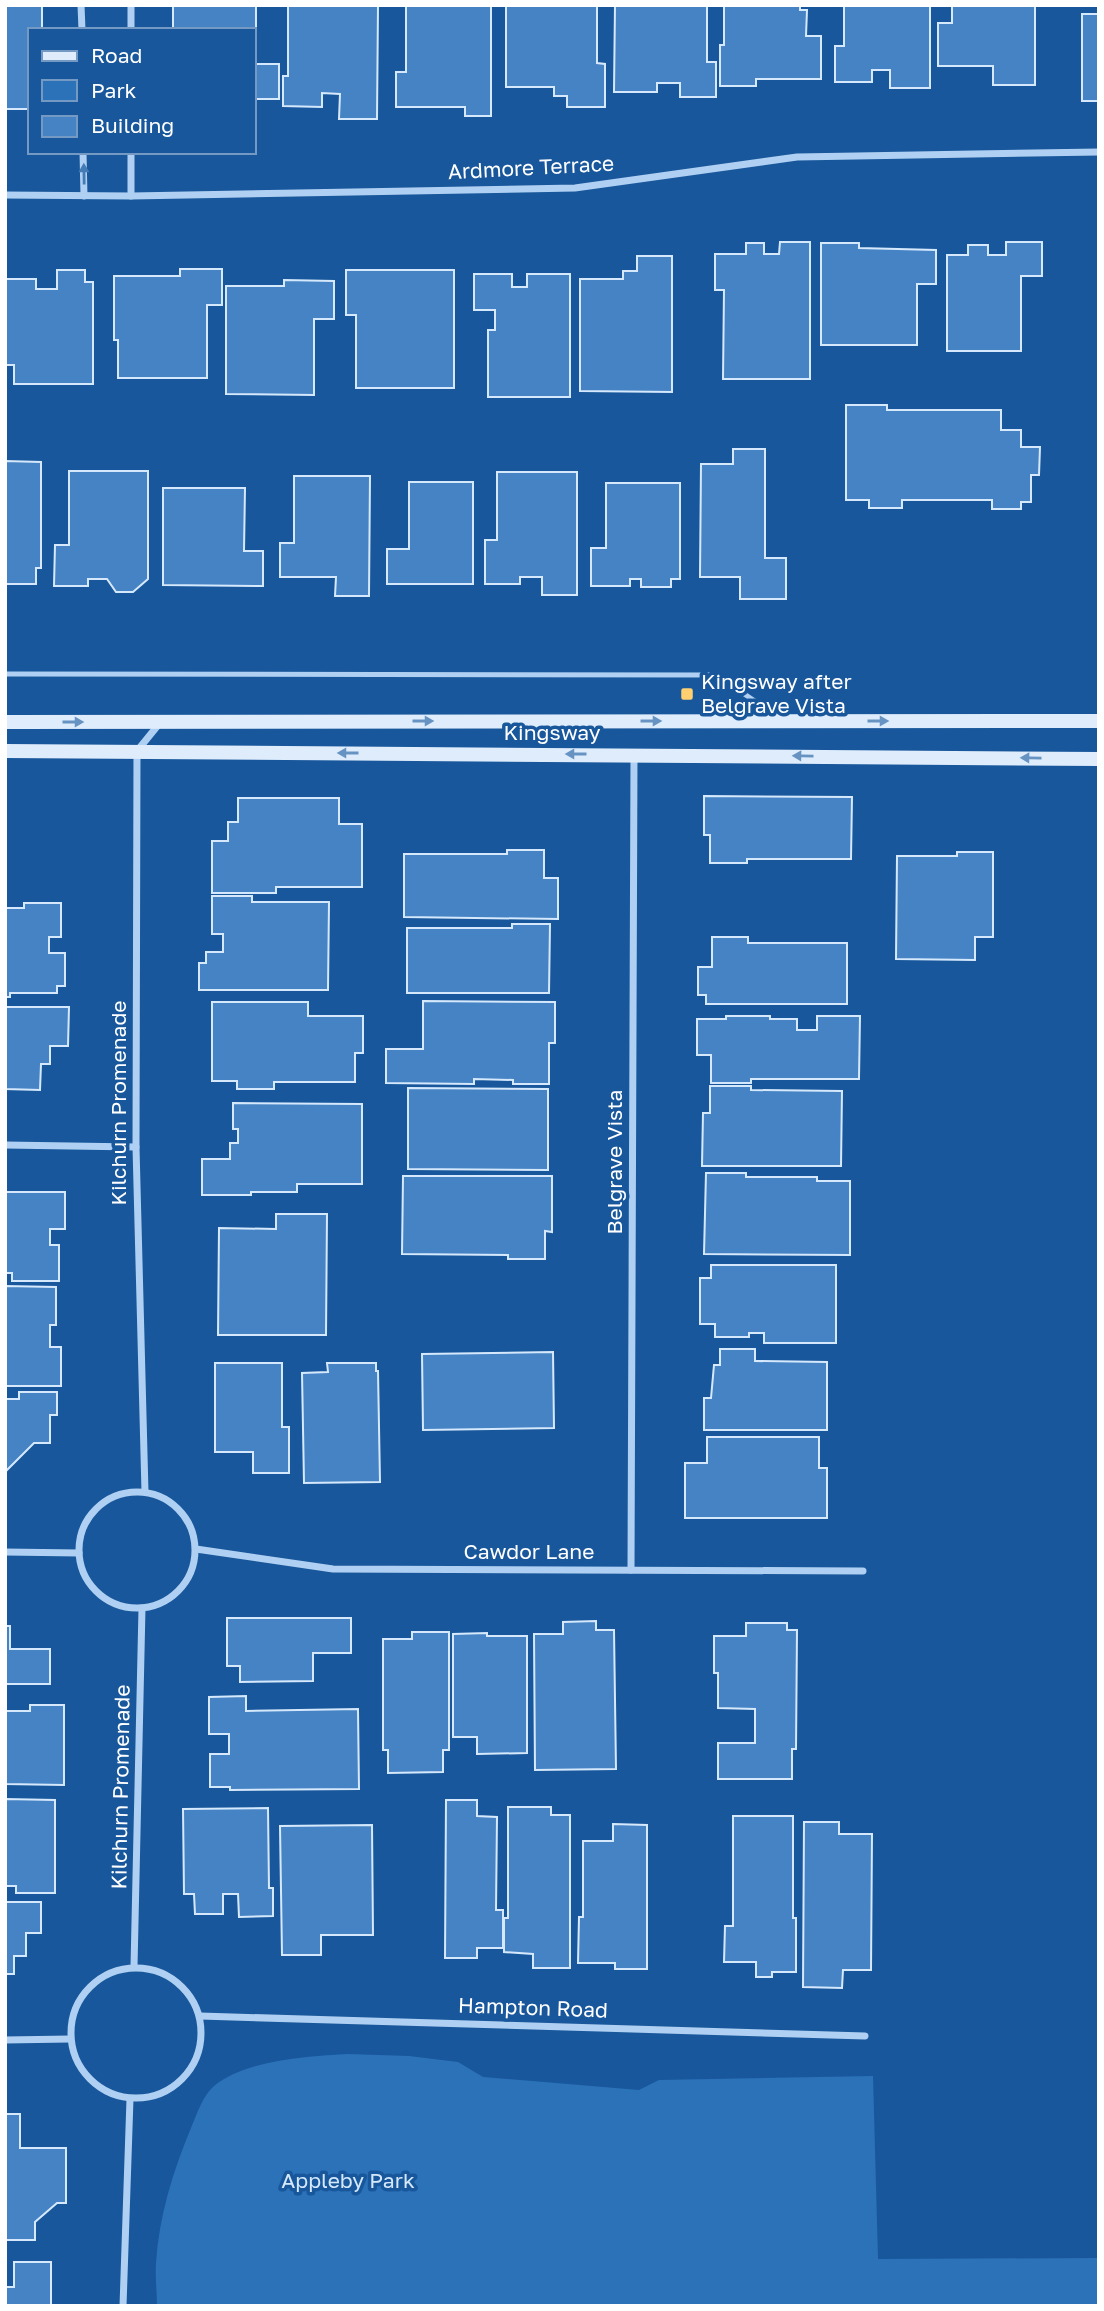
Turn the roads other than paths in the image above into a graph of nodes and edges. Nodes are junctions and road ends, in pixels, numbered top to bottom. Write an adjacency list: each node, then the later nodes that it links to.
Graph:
1 (81, 5): 3 (street)
2 (131, 5): 4 (street)
3 (82, 28)
4 (131, 28)
5 (1099, 152): 10 (street, Ardmore Terrace)
6 (83, 154): 9 (street, one-way to 6)
7 (131, 154): 10 (street)
8 (5, 195): 9 (street, Ardmore Terrace)
9 (84, 196): 10 (street, Ardmore Terrace)
10 (131, 196)
11 (5, 674): 12 (lane)
12 (785, 721): 13 (main road, Kingsway, one-way to 13); 15 (main road, Kingsway, one-way to 12)
13 (1099, 721)
14 (5, 722): 15 (main road, Kingsway, one-way to 15)
15 (161, 722): 17 (street)
16 (5, 751): 17 (main road, Kingsway)
17 (137, 751): 18 (main road, Kingsway, one-way to 17); 21 (street, Kilchurn Promenade)
18 (634, 755): 19 (main road, Kingsway, one-way to 18); 26 (street, Belgrave Vista)
19 (1099, 759)
20 (5, 1145): 21 (street)
21 (136, 1147): 22 (street, Kilchurn Promenade)
22 (145, 1492): 23 (street); 25 (street)
23 (196, 1549): 26 (street, Cawdor Lane); 28 (street)
24 (5, 1552): 25 (street)
25 (79, 1553): 28 (street)
26 (631, 1570): 27 (street, Cawdor Lane)
27 (863, 1571)
28 (142, 1608): 29 (street, Kilchurn Promenade)
29 (134, 1967): 30 (street); 32 (street)
30 (200, 2016): 31 (street, Hampton Road); 34 (street)
31 (865, 2036)
32 (70, 2039): 33 (street); 34 (street)
33 (5, 2040)
34 (130, 2099): 35 (street)
35 (123, 2306)

